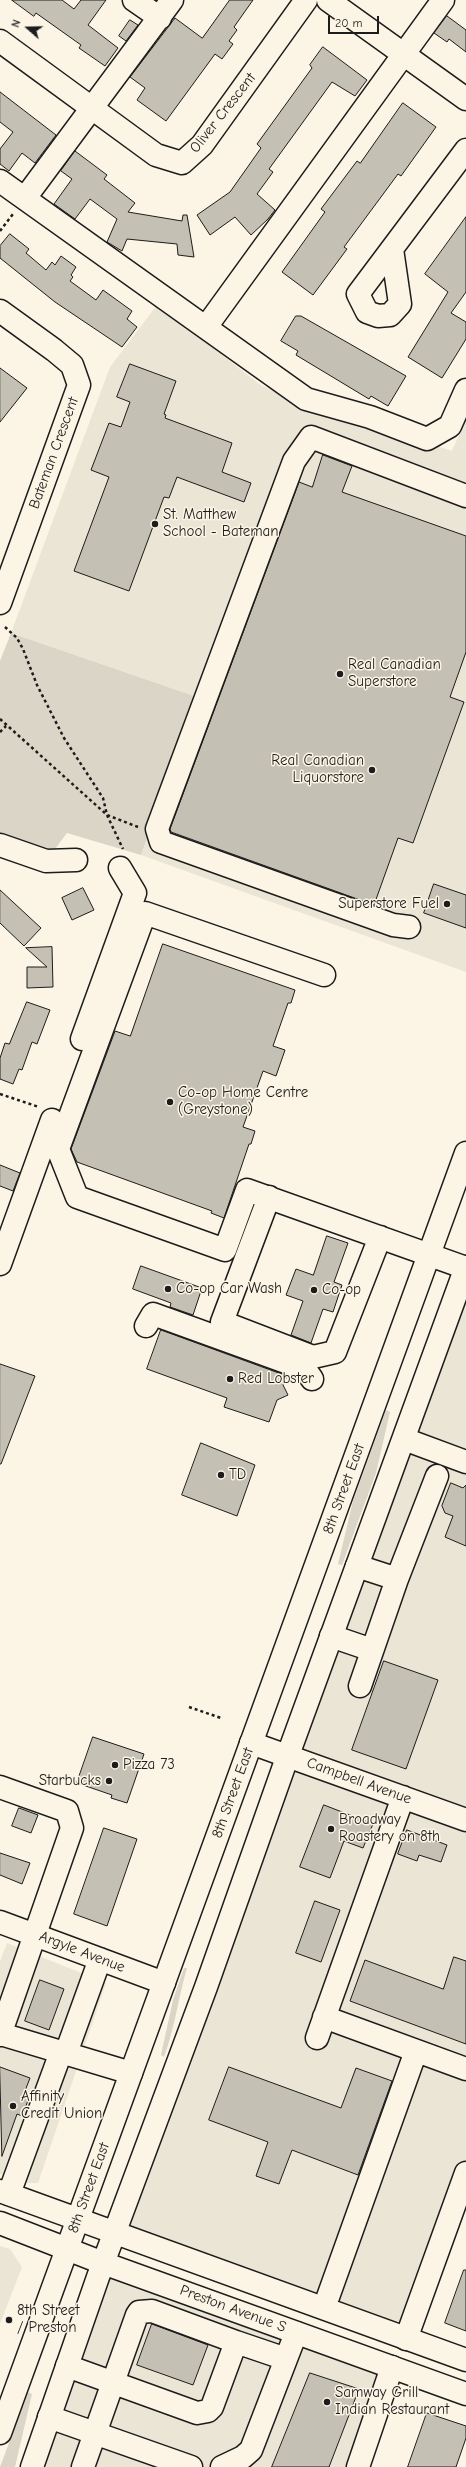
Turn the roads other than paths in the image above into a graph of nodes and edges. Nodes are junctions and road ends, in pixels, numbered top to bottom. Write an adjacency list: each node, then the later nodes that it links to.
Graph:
1 (134, 0): 6 (main road)
2 (172, 0): 6 (main road)
3 (306, 0): 10 (main road, Oliver Crescent)
4 (328, 0): 8 (main road)
5 (443, 0): 8 (main road)
6 (160, 18): 10 (main road)
7 (0, 41): 10 (main road, Oliver Crescent)
8 (403, 53): 9 (main road); 16 (main road)
9 (466, 99)
10 (93, 109): 13 (main road)
11 (466, 150): 14 (main road)
12 (0, 181): 13 (main road)
13 (25, 198): 16 (main road)
14 (392, 249)
15 (0, 311): 19 (main road, Bateman Crescent)
16 (206, 327): 17 (main road)
17 (466, 390)
18 (466, 496): 23 (main road)
19 (1, 598)
20 (0, 845): 21 (main road)
21 (76, 860)
22 (120, 868): 29 (main road)
23 (409, 927)
24 (324, 976): 26 (main road)
25 (466, 1153): 28 (main road, 8th Street East)
26 (269, 1197): 27 (main road); 27 (main road)
27 (380, 1237): 28 (main road)
28 (429, 1255): 30 (main road); 41 (main road, 8th Street East)
29 (0, 1264)
30 (466, 1268): 33 (main road)
31 (146, 1326): 32 (main road)
32 (312, 1379)
33 (404, 1439): 34 (main road); 36 (main road)
34 (466, 1462)
35 (438, 1476): 37 (main road)
36 (357, 1566): 37 (main road); 38 (main road)
37 (398, 1579): 39 (main road)
38 (331, 1636): 39 (main road); 42 (main road)
39 (372, 1650): 40 (main road)
40 (360, 1686)
41 (251, 1743): 42 (main road, Campbell Avenue); 49 (main road, 8th Street East)
42 (288, 1755): 44 (main road, Campbell Avenue); 62 (main road)
43 (0, 1788): 47 (main road)
44 (403, 1797): 45 (main road, Campbell Avenue); 50 (main road)
45 (464, 1813)
46 (0, 1922): 47 (main road, Argyle Avenue)
47 (36, 1935): 48 (main road, Argyle Avenue); 51 (main road)
48 (100, 1959): 49 (main road, Argyle Avenue); 54 (main road)
49 (164, 1983): 56 (main road, 8th Street East)
50 (324, 2018): 52 (main road); 53 (main road)
51 (0, 2034): 54 (main road)
52 (317, 2038)
53 (416, 2051): 55 (main road); 65 (main road)
54 (64, 2052): 56 (main road); 58 (main road)
55 (466, 2069)
56 (131, 2073): 59 (main road, 8th Street East)
57 (466, 2173): 61 (main road)
58 (4, 2193): 59 (main road, Preston Avenue S)
59 (78, 2219): 62 (main road, Preston Avenue S); 63 (main road, 8th Street East)
60 (0, 2223): 63 (main road, Preston Avenue S)
61 (457, 2225): 67 (main road)
62 (113, 2234): 64 (main road); 67 (main road, Preston Avenue S)
63 (67, 2250): 64 (main road, Preston Avenue S); 75 (main road, 8th Street East)
64 (103, 2263): 66 (main road, Preston Avenue S); 71 (main road)
65 (328, 2297)
66 (296, 2332): 69 (main road); 72 (main road, Preston Avenue S)
67 (406, 2339): 70 (main road, Preston Avenue S)
68 (236, 2342): 69 (main road); 73 (main road); 73 (main road)
69 (286, 2359): 82 (main road)
70 (466, 2360)
71 (67, 2366): 73 (main road); 76 (main road)
72 (392, 2367): 74 (main road, Preston Avenue S); 83 (main road)
73 (114, 2382): 78 (main road)
74 (466, 2394)
75 (5, 2405): 77 (main road, 8th Street East)
76 (50, 2417): 78 (main road); 79 (main road)
77 (0, 2433)
78 (96, 2433): 80 (main road); 81 (main road)
79 (32, 2467)
80 (83, 2467)
81 (191, 2467)
82 (222, 2467)
83 (358, 2467)

